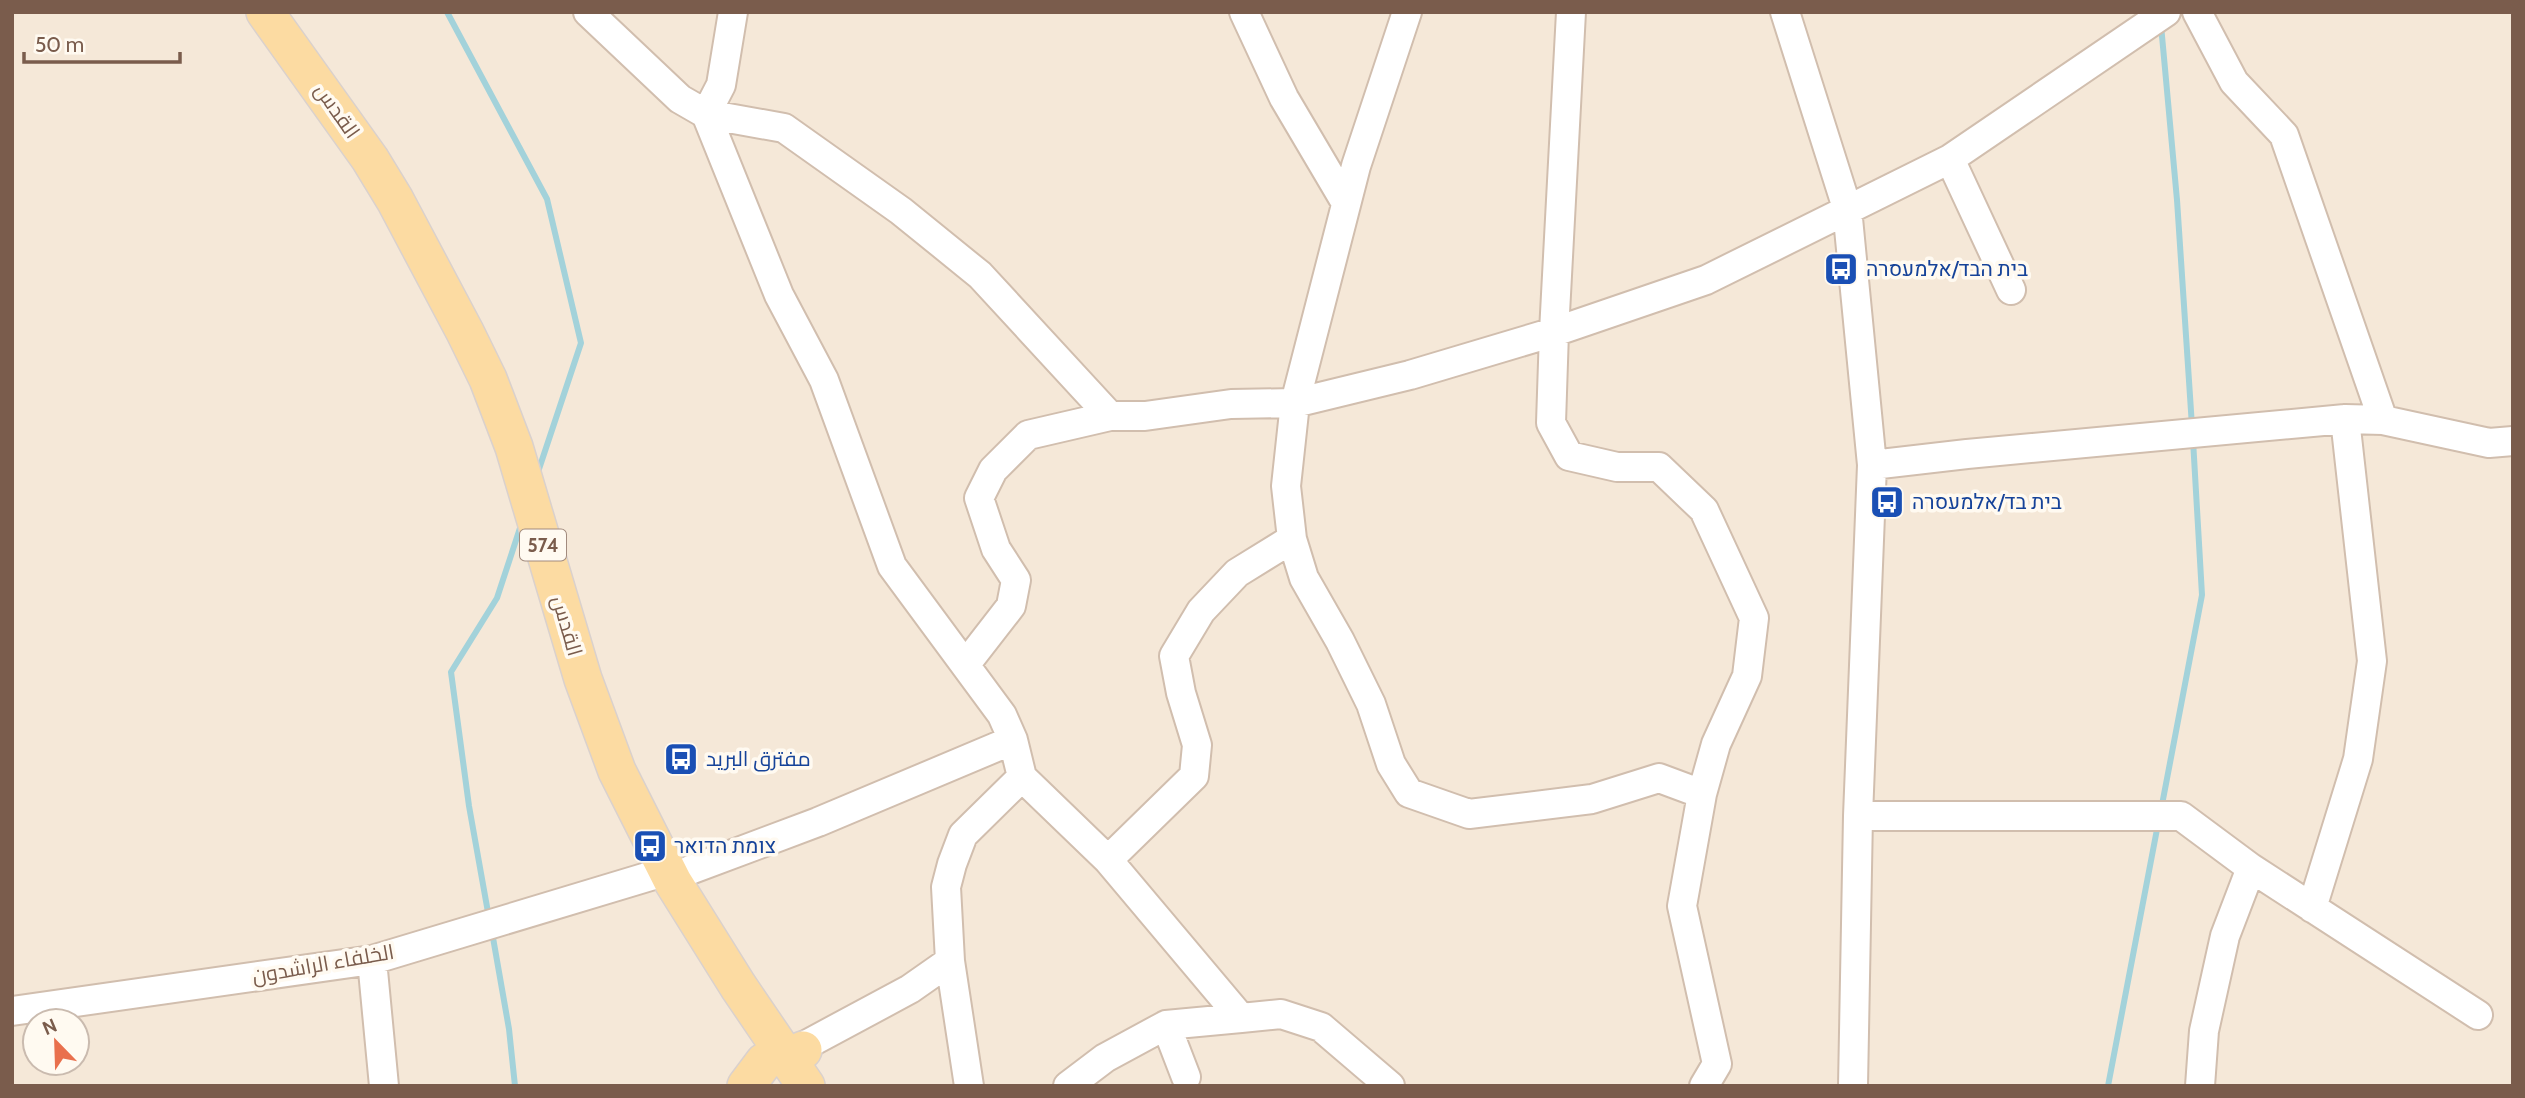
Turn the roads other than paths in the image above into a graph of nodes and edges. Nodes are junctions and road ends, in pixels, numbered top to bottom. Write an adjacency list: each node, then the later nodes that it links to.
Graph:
1 (265, 12): 31 (main road, القدس / 574)
2 (295, 12): 31 (main road, القدس / 574)
3 (588, 12): 11 (street)
4 (733, 12): 11 (street)
5 (1244, 12): 13 (street)
6 (1407, 12): 13 (street)
7 (1571, 12): 16 (street)
8 (1786, 12): 14 (street)
9 (2166, 12): 12 (street)
10 (2197, 12): 20 (street)
11 (706, 114): 18 (street); 24 (street)
12 (1950, 159): 14 (street); 15 (street)
13 (1346, 203): 17 (street)
14 (1847, 208): 16 (street); 22 (street)
15 (2011, 290)
16 (1553, 332): 17 (street); 27 (street)
17 (1295, 403): 18 (street); 23 (street)
18 (1110, 416): 24 (street)
19 (2345, 419): 20 (street); 22 (street); 32 (street)
20 (2383, 420): 21 (street)
21 (2513, 441)
22 (1872, 465): 28 (street)
23 (1292, 539): 27 (street); 29 (street)
24 (966, 664): 25 (street)
25 (1013, 740): 26 (street); 31 (street, الخلفاء الراشدون)
26 (1022, 777): 29 (street); 34 (street)
27 (1702, 794): 48 (street)
28 (1858, 816): 30 (street); 49 (street)
29 (1108, 860): 37 (street)
30 (2251, 868): 32 (street); 50 (street)
31 (682, 869): 33 (street, الخلفاء الراشدون); 39 (main road, القدس / 574)
32 (2312, 908): 36 (street)
33 (372, 960): 35 (street, الخلفاء الراشدون); 41 (street)
34 (950, 961): 39 (street); 45 (street)
35 (12, 1011)
36 (2478, 1015)
37 (1241, 1018): 38 (street); 47 (street)
38 (1166, 1025): 40 (street); 46 (street)
39 (793, 1049): 42 (main road); 43 (main road, القدس / 574); 44 (main road, القدس / 574)
40 (1186, 1077)
41 (384, 1086)
42 (746, 1086)
43 (806, 1086)
44 (832, 1086)
45 (969, 1086)
46 (1068, 1086)
47 (1390, 1086)
48 (1704, 1086)
49 (1853, 1086)
50 (2200, 1086)

